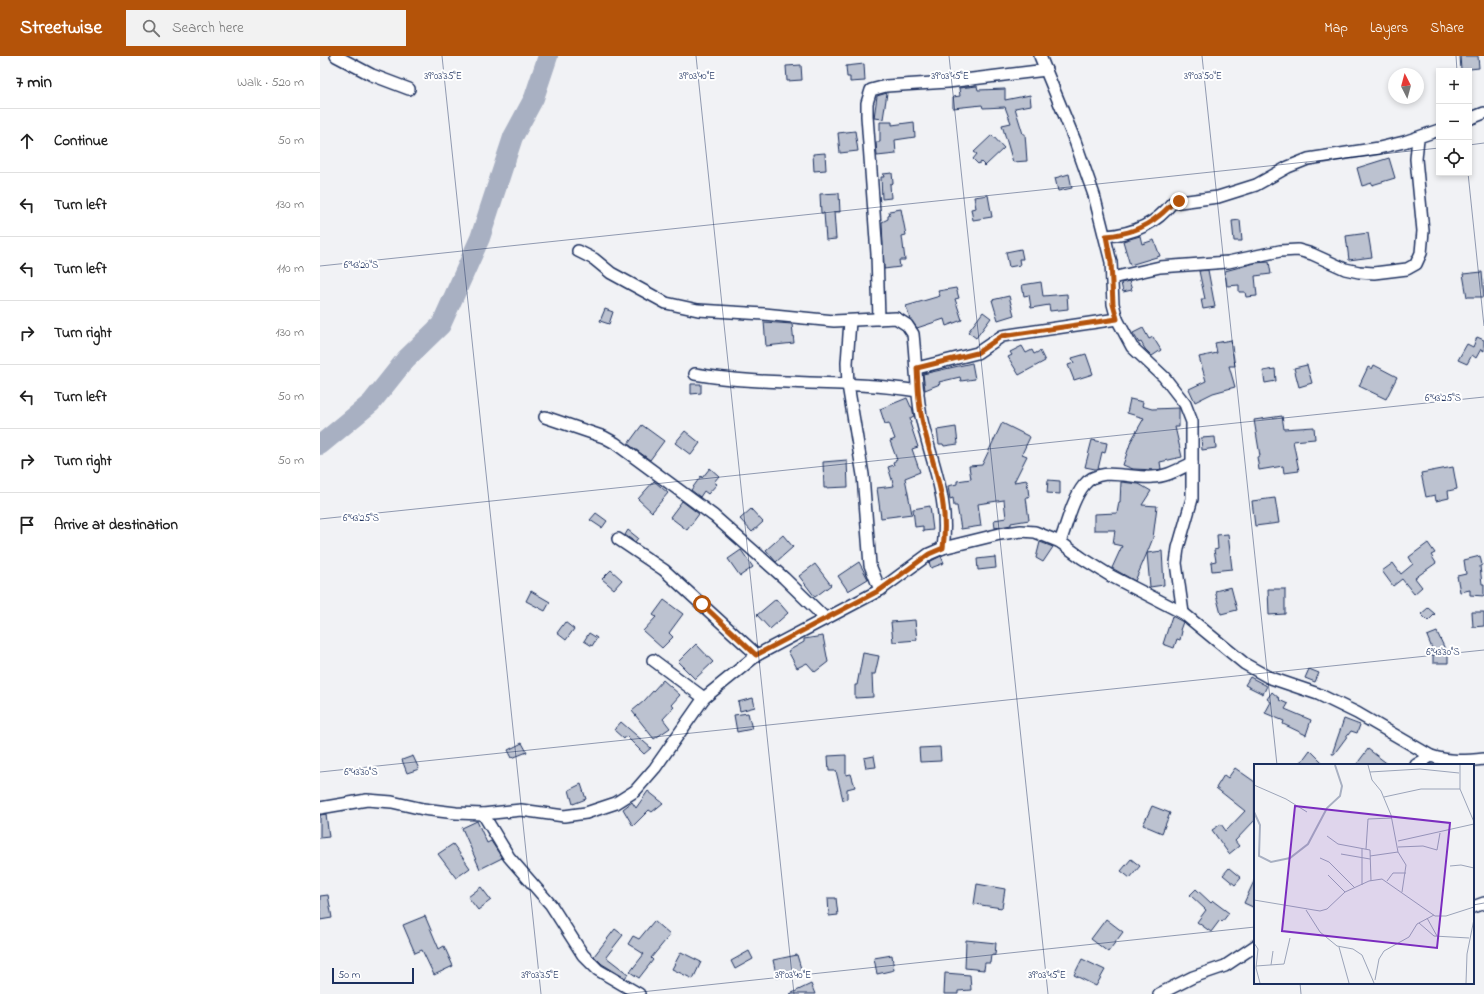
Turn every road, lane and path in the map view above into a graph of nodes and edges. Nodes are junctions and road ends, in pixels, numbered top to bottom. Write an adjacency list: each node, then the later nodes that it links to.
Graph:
1 (336, 56): 4 (street)
2 (1040, 56): 3 (street)
3 (1046, 70): 9 (street); 12 (street)
4 (409, 89)
5 (1484, 113): 6 (street)
6 (1472, 118)
7 (1436, 131): 8 (street)
8 (1418, 138): 9 (street); 11 (street)
9 (1106, 236): 11 (street)
10 (578, 251): 14 (street)
11 (1112, 278): 13 (street)
12 (879, 319): 14 (street); 15 (street)
13 (1117, 319): 15 (street); 20 (street)
14 (850, 321): 17 (street)
15 (917, 368): 18 (street)
16 (695, 374): 17 (street)
17 (848, 385): 18 (street); 24 (street)
18 (918, 391): 23 (street)
19 (545, 417): 26 (street)
20 (1192, 463): 22 (street); 25 (street)
21 (618, 539): 27 (street)
22 (1060, 542): 23 (street); 25 (street)
23 (943, 548): 24 (street)
24 (880, 590): 26 (street)
25 (1183, 613): 30 (street)
26 (824, 618): 27 (street)
27 (756, 655): 29 (street)
28 (653, 660): 29 (street)
29 (704, 698): 34 (street)
30 (1431, 756): 31 (street); 32 (street)
31 (1484, 759)
32 (1418, 764)
33 (320, 808): 34 (street)
34 (482, 814): 38 (street)
35 (1484, 904): 36 (street)
36 (1474, 907)
37 (1254, 947): 39 (street)
38 (639, 994)
39 (1159, 994)

